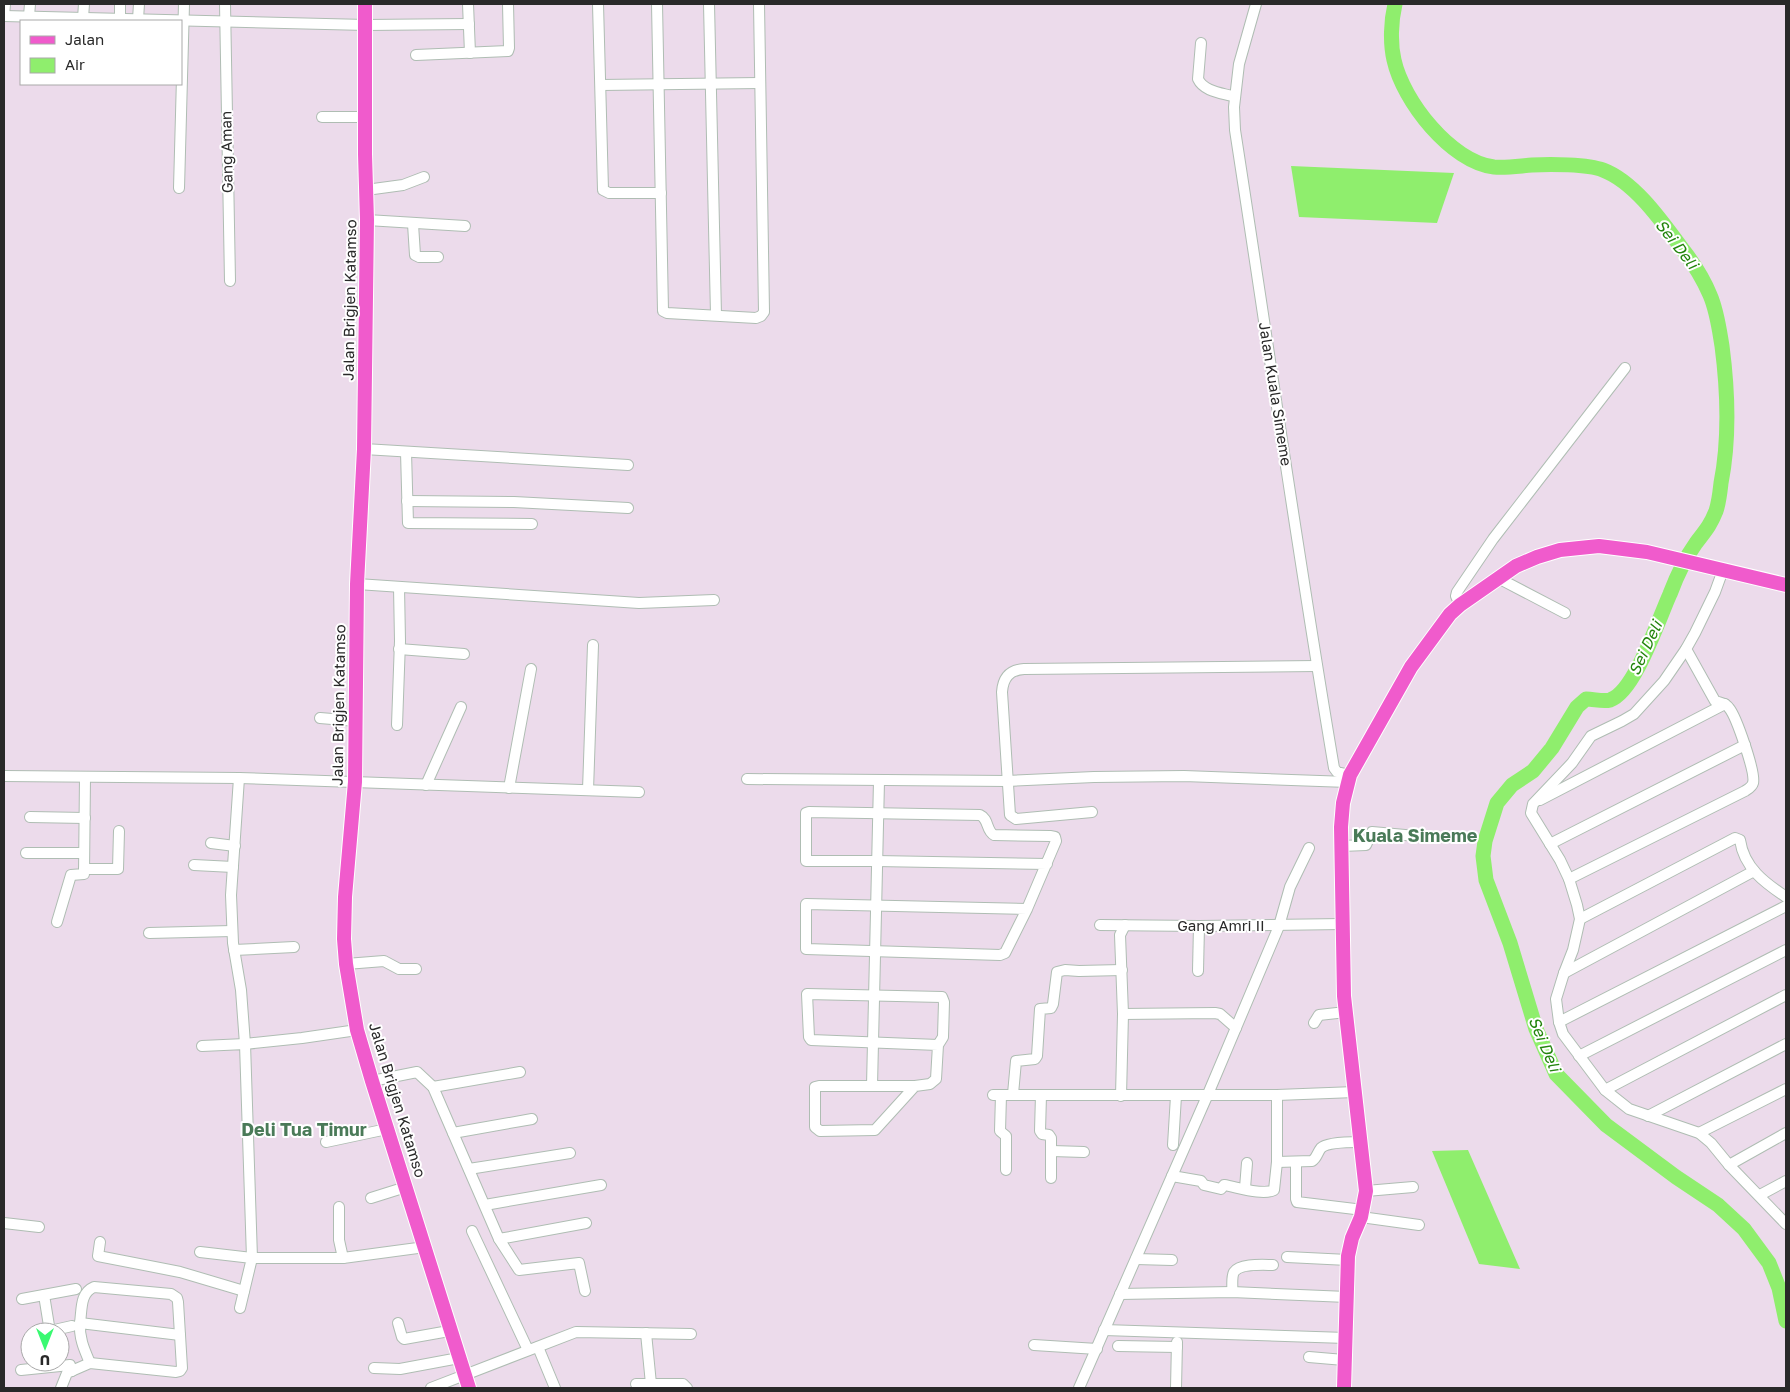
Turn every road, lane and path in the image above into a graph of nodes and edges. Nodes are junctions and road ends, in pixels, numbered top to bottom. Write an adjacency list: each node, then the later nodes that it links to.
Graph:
1 (5, 4): 16 (street)
2 (30, 4): 17 (street)
3 (84, 4): 18 (street)
4 (120, 4): 19 (street)
5 (139, 4): 20 (street)
6 (184, 4): 22 (street)
7 (224, 4): 23 (street, Gang Aman)
8 (366, 4): 25 (main road, Jalan Brigjen Katamso)
9 (468, 4): 24 (street)
10 (508, 4): 27 (street)
11 (598, 4): 34 (street)
12 (657, 4): 31 (street)
13 (709, 4): 32 (street)
14 (759, 4): 30 (street)
15 (1256, 4): 35 (street, Jalan Kuala Simeme)
16 (4, 16): 17 (street)
17 (29, 16): 18 (street)
18 (80, 19): 19 (street)
19 (120, 19): 20 (street)
20 (138, 19): 21 (street)
21 (160, 20)
22 (183, 21): 23 (street); 29 (street)
23 (224, 22): 25 (street); 46 (street, Gang Aman)
24 (469, 24): 25 (street); 27 (street)
25 (366, 25): 37 (main road, Jalan Brigjen Katamso)
26 (1201, 43): 35 (street)
27 (470, 54): 28 (street)
28 (416, 55)
29 (182, 63)
30 (760, 83): 32 (street); 47 (street)
31 (658, 84): 32 (street); 34 (street); 41 (street)
32 (710, 84): 47 (street)
33 (181, 85): 39 (street)
34 (601, 85): 41 (street)
35 (1235, 97): 67 (street, Jalan Kuala Simeme)
36 (322, 117): 37 (street)
37 (365, 117): 40 (main road, Jalan Brigjen Katamso)
38 (424, 177): 40 (street)
39 (179, 188)
40 (366, 190): 42 (main road, Jalan Brigjen Katamso)
41 (661, 193): 47 (street)
42 (368, 220): 43 (street); 49 (main road, Jalan Brigjen Katamso)
43 (413, 224): 44 (street); 45 (street)
44 (465, 226)
45 (438, 257)
46 (230, 281)
47 (716, 315)
48 (1625, 368): 61 (street)
49 (364, 450): 50 (street); 57 (main road, Jalan Brigjen Katamso)
50 (406, 452): 51 (street); 52 (street)
51 (628, 465)
52 (407, 501): 53 (street); 54 (street)
53 (628, 508)
54 (532, 524)
55 (1719, 569): 56 (main road); 58 (main road); 65 (street)
56 (1498, 578): 61 (main road); 62 (street)
57 (357, 584): 59 (street); 72 (main road, Jalan Brigjen Katamso)
58 (1786, 585)
59 (399, 587): 60 (street); 64 (street)
60 (714, 600)
61 (1460, 605): 79 (main road)
62 (1565, 614)
63 (593, 645): 85 (street)
64 (399, 649): 66 (street); 73 (street)
65 (1686, 649): 69 (street); 87 (street)
66 (464, 654)
67 (1317, 666): 79 (street, Jalan Kuala Simeme); 81 (street)
68 (531, 668): 84 (street)
69 (1725, 704): 74 (street); 87 (street)
70 (461, 707): 83 (street)
71 (320, 718): 72 (street)
72 (356, 721): 82 (main road, Jalan Brigjen Katamso)
73 (397, 725)
74 (1745, 745): 95 (street); 107 (street)
75 (4, 776): 76 (street)
76 (85, 777): 77 (street); 91 (street)
77 (239, 778): 82 (street); 96 (street)
78 (747, 779): 80 (street)
79 (1349, 779): 81 (street); 97 (main road)
80 (879, 781): 81 (street); 88 (street)
81 (1007, 781): 89 (street)
82 (355, 782): 83 (street); 125 (main road, Jalan Brigjen Katamso)
83 (426, 785): 84 (street)
84 (509, 788): 85 (street)
85 (588, 790): 86 (street)
86 (639, 792)
87 (1533, 804): 95 (street)
88 (878, 812): 101 (street); 101 (street); 102 (street)
89 (1092, 812)
90 (30, 816): 91 (street)
91 (85, 818): 100 (street)
92 (120, 831): 105 (street)
93 (1438, 838): 97 (street)
94 (211, 843): 96 (street)
95 (1550, 844): 107 (street)
96 (235, 846): 104 (street)
97 (1342, 846): 115 (main road)
98 (1309, 848): 118 (street)
99 (26, 853): 100 (street)
100 (84, 853): 105 (street)
101 (876, 861): 102 (street); 109 (street)
102 (1047, 864): 111 (street)
103 (194, 865): 104 (street)
104 (233, 868): 119 (street)
105 (84, 869): 113 (street)
106 (1754, 872): 108 (street); 112 (street); 129 (street)
107 (1569, 878): 112 (street)
108 (1786, 897)
109 (877, 905): 111 (street); 123 (street); 123 (street)
110 (1786, 906): 134 (street)
111 (1027, 909): 123 (street)
112 (1580, 919): 129 (street)
113 (57, 922)
114 (1100, 924): 116 (street, Gang Amri II)
115 (1343, 924): 118 (street, Gang Amri II); 132 (main road)
116 (1125, 925): 117 (street, Gang Amri II); 127 (street)
117 (1199, 926): 118 (street, Gang Amri II); 128 (street)
118 (1279, 926): 136 (street)
119 (232, 931): 120 (street); 122 (street)
120 (149, 932)
121 (294, 947): 122 (street)
122 (234, 950): 139 (street)
123 (876, 950): 131 (street)
124 (1786, 950): 143 (street)
125 (346, 964): 126 (street); 137 (main road, Jalan Brigjen Katamso)
126 (416, 969)
127 (1122, 970): 133 (street); 152 (street)
128 (1198, 971)
129 (1564, 973): 134 (street)
130 (1786, 995): 150 (street)
131 (874, 996): 138 (street); 138 (street); 141 (street)
132 (1346, 1012): 135 (street); 151 (main road)
133 (1123, 1014): 136 (street); 156 (street)
134 (1559, 1022): 143 (street)
135 (1314, 1023)
136 (1236, 1028): 153 (street)
137 (357, 1030): 139 (street); 145 (main road, Jalan Brigjen Katamso)
138 (872, 1043): 141 (street); 146 (street)
139 (245, 1044): 142 (street); 200 (street)
140 (1786, 1044): 158 (street)
141 (938, 1045): 147 (street)
142 (202, 1046)
143 (1579, 1056): 150 (street)
144 (520, 1072): 148 (street)
145 (372, 1081): 148 (street); 160 (main road, Jalan Brigjen Katamso)
146 (872, 1086): 147 (street); 147 (street)
147 (915, 1086)
148 (433, 1087): 163 (street)
149 (1786, 1089): 161 (street)
150 (1605, 1090): 158 (street)
151 (1355, 1092): 155 (street); 165 (main road)
152 (1014, 1094): 154 (street); 175 (street)
153 (1208, 1094): 155 (street); 157 (street); 176 (street)
154 (1041, 1095): 156 (street); 167 (street)
155 (1277, 1095): 170 (street)
156 (1120, 1096): 157 (street)
157 (1176, 1096): 166 (street)
158 (1648, 1116): 161 (street)
159 (532, 1119): 163 (street)
160 (387, 1129): 164 (street); 180 (main road, Jalan Brigjen Katamso)
161 (1699, 1133): 173 (street)
162 (1786, 1133): 173 (street)
163 (453, 1134): 174 (street)
164 (326, 1142)
165 (1360, 1142): 171 (street); 183 (main road)
166 (1173, 1145)
167 (1052, 1151): 168 (street); 177 (street)
168 (1084, 1152)
169 (570, 1153): 174 (street)
170 (1277, 1162): 171 (street); 182 (street)
171 (1296, 1162): 188 (street)
172 (1246, 1163): 182 (street)
173 (1729, 1165): 184 (street)
174 (469, 1169): 186 (street)
175 (1006, 1170)
176 (1172, 1176): 182 (street); 202 (street)
177 (1051, 1178)
178 (1786, 1181): 184 (street)
179 (600, 1185): 186 (street)
180 (406, 1187): 185 (street); 197 (main road, Jalan Brigjen Katamso)
181 (1414, 1187): 183 (street)
182 (1245, 1188)
183 (1366, 1191): 188 (main road)
184 (1760, 1195): 191 (street)
185 (371, 1198)
186 (484, 1205): 195 (street)
187 (339, 1207): 201 (street)
188 (1362, 1213): 192 (street); 204 (main road)
189 (4, 1223): 193 (street)
190 (586, 1223): 195 (street)
191 (1786, 1224)
192 (1419, 1225)
193 (39, 1227)
194 (472, 1232): 229 (street)
195 (499, 1239): 208 (street)
196 (100, 1242): 207 (street)
197 (425, 1247): 201 (street); 220 (main road, Jalan Brigjen Katamso)
198 (200, 1252): 200 (street)
199 (1287, 1257): 204 (street)
200 (252, 1258): 201 (street); 207 (street)
201 (343, 1258)
202 (1136, 1259): 203 (street); 210 (street)
203 (1172, 1260)
204 (1348, 1260): 212 (main road)
205 (1273, 1265): 209 (street)
206 (76, 1289): 211 (street)
207 (244, 1291): 214 (street)
208 (585, 1291)
209 (1232, 1292): 210 (street); 212 (street)
210 (1120, 1294): 219 (street)
211 (44, 1295): 213 (street); 215 (street)
212 (1347, 1297): 225 (main road)
213 (22, 1299)
214 (240, 1308)
215 (48, 1322)
216 (398, 1323): 220 (street)
217 (76, 1324): 218 (street); 224 (street); 224 (street); 235 (street)
218 (70, 1326)
219 (1104, 1330): 221 (street); 230 (street)
220 (449, 1331): 232 (main road, Jalan Brigjen Katamso)
221 (1177, 1332): 225 (street); 228 (street)
222 (646, 1333): 223 (street); 229 (street); 239 (street)
223 (691, 1334)
224 (180, 1335): 235 (street)
225 (1346, 1338): 233 (main road)
226 (1034, 1345): 230 (street)
227 (1118, 1346): 228 (street)
228 (1177, 1347): 246 (street)
229 (533, 1348): 237 (street); 243 (street)
230 (1097, 1349): 245 (street)
231 (1309, 1357): 233 (street)
232 (459, 1358): 236 (street); 237 (main road, Jalan Brigjen Katamso)
233 (1344, 1360): 247 (main road)
234 (70, 1365): 235 (street)
235 (82, 1367): 240 (street)
236 (374, 1368)
237 (464, 1375): 241 (street); 242 (main road, Jalan Brigjen Katamso)
238 (636, 1384): 239 (street)
239 (651, 1384): 244 (street)
240 (61, 1388)
241 (431, 1388)
242 (468, 1388)
243 (555, 1388)
244 (687, 1388)
245 (1080, 1388)
246 (1176, 1388)
247 (1344, 1388)

